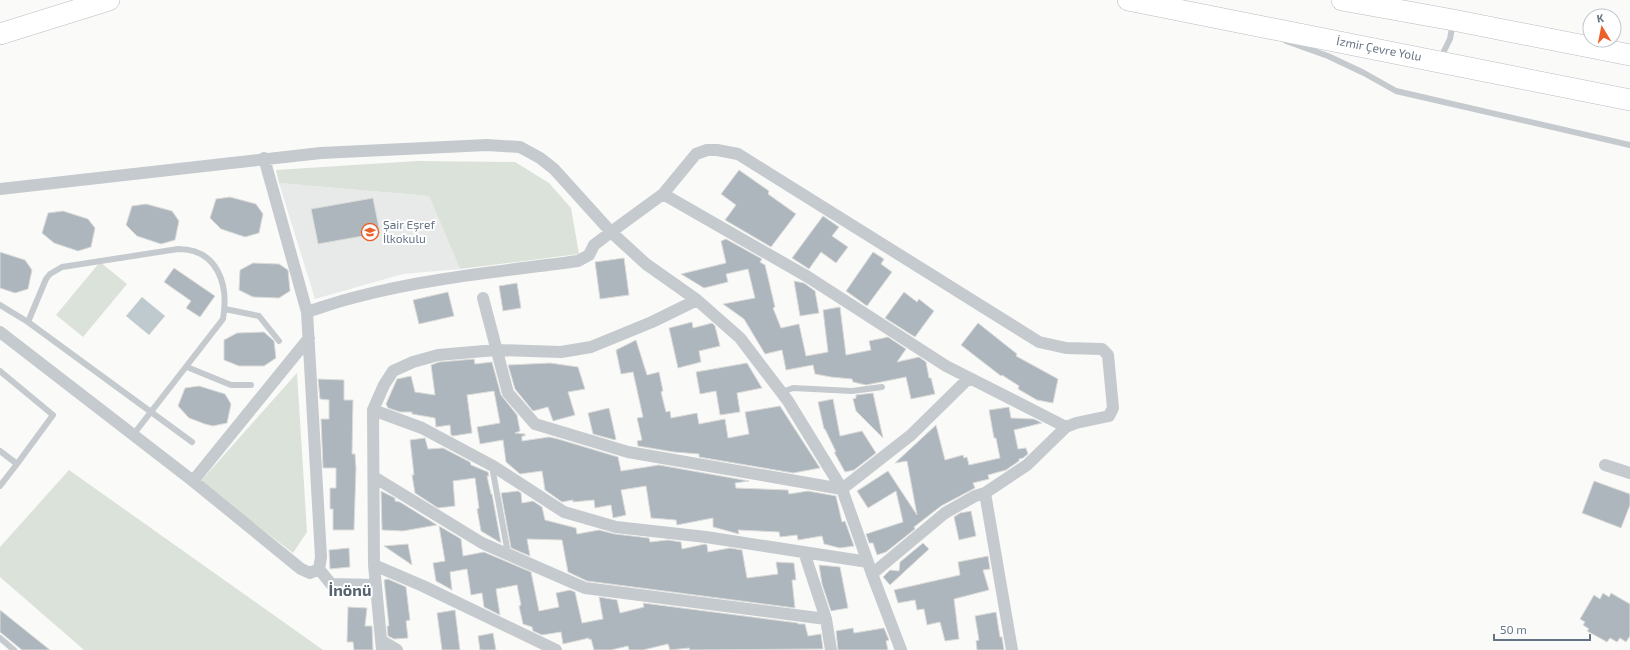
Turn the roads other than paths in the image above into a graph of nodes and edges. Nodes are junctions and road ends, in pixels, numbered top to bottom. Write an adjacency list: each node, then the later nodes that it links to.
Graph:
1 (102, 0): 7 (highway)
2 (109, 0): 8 (highway)
3 (1128, 0): 5 (highway, İzmir Çevre Yolu)
4 (1342, 0): 6 (highway)
5 (1213, 16): 9 (lane); 12 (highway, İzmir Çevre Yolu)
6 (1453, 20): 11 (highway); 12 (lane)
7 (0, 21)
8 (0, 34)
9 (1270, 36)
10 (1277, 38): 14 (lane)
11 (1630, 55)
12 (1439, 61): 13 (highway, İzmir Çevre Yolu)
13 (1630, 100)
14 (1630, 145)
15 (264, 158): 16 (street); 18 (street); 23 (street)
16 (0, 188)
17 (663, 194): 18 (street); 31 (street); 37 (street)
18 (610, 232): 20 (street); 23 (street)
19 (483, 298): 28 (street)
20 (697, 300): 28 (street); 34 (street)
21 (0, 305): 24 (lane)
22 (225, 309): 24 (lane); 27 (lane); 29 (lane)
23 (307, 312): 26 (street)
24 (28, 322): 36 (lane)
25 (0, 332): 38 (street)
26 (309, 338): 46 (street); 54 (street)
27 (279, 340)
28 (496, 350): 35 (street); 48 (street)
29 (187, 367): 32 (lane); 36 (lane)
30 (0, 371): 41 (lane)
31 (969, 378): 37 (street); 48 (street)
32 (251, 385)
33 (882, 387): 34 (lane)
34 (782, 392): 48 (street)
35 (373, 410): 43 (street); 45 (street)
36 (152, 412): 38 (lane); 39 (lane)
37 (1066, 427): 49 (street)
38 (134, 435): 46 (street)
39 (192, 442)
40 (0, 451): 41 (lane)
41 (17, 464): 47 (lane)
42 (1605, 465): 44 (street)
43 (493, 466): 50 (street); 51 (lane)
44 (1630, 473)
45 (374, 477): 51 (street); 53 (street)
46 (192, 482): 54 (street)
47 (0, 486)
48 (842, 489): 52 (street)
49 (985, 493): 55 (street); 65 (street)
50 (804, 552): 52 (street); 57 (street)
51 (506, 553): 57 (street)
52 (868, 562): 55 (street)
53 (374, 565): 56 (street); 62 (street)
54 (319, 569): 56 (street)
55 (872, 574): 64 (street)
56 (376, 585): 59 (street)
57 (826, 619): 63 (street)
58 (0, 638): 60 (lane)
59 (382, 645): 61 (street)
60 (14, 650)
61 (396, 650)
62 (556, 650)
63 (831, 650)
64 (901, 650)
65 (1012, 650)

